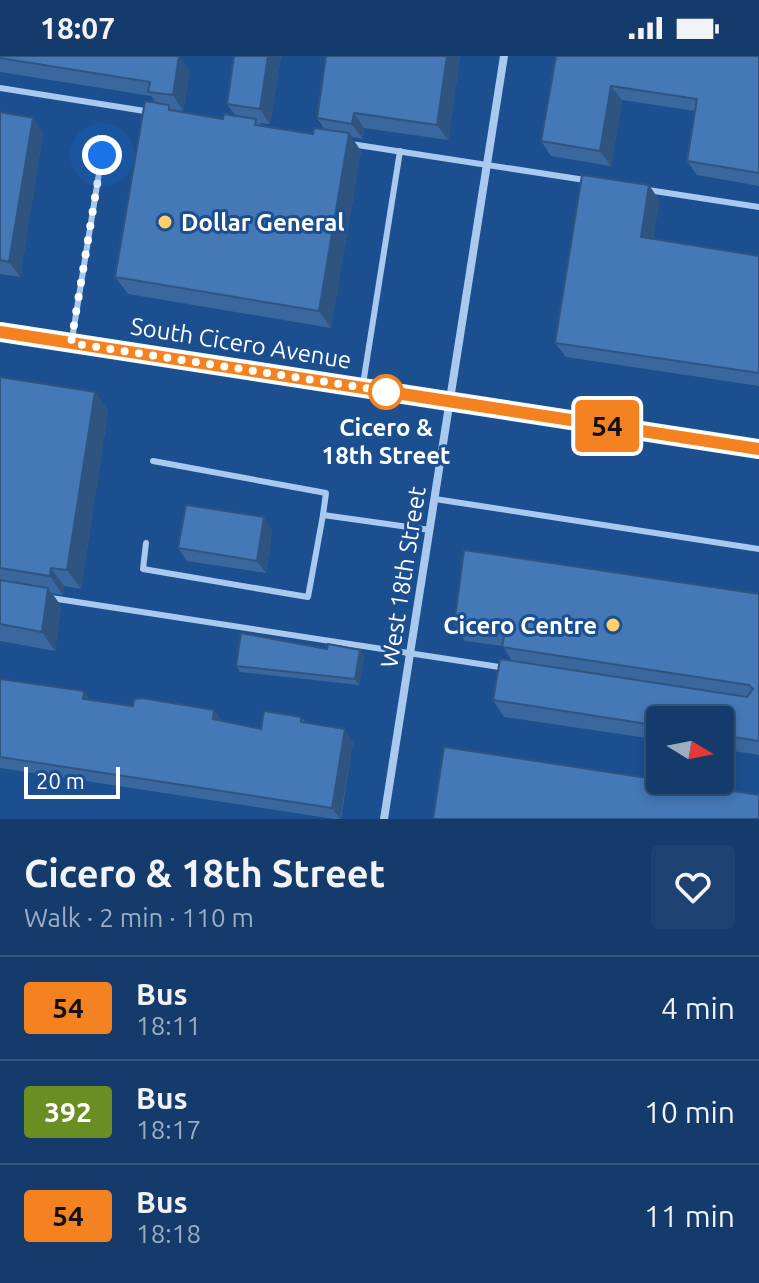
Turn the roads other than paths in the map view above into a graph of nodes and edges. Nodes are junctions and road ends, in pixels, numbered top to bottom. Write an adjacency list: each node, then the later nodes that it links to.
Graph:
1 (504, 56): 7 (street, West 18th Street)
2 (0, 88): 3 (lane)
3 (154, 112)
4 (338, 142): 5 (lane)
5 (400, 151): 7 (lane); 13 (lane)
6 (102, 155): 12 (lane)
7 (487, 165): 8 (lane); 14 (street, West 18th Street)
8 (595, 182)
9 (640, 189): 10 (lane)
10 (759, 207)
11 (0, 332): 12 (main road, South Cicero Avenue)
12 (71, 343): 13 (main road, South Cicero Avenue)
13 (363, 388): 14 (main road, South Cicero Avenue)
14 (451, 401): 15 (main road, South Cicero Avenue); 17 (street, West 18th Street)
15 (759, 449)
16 (153, 461): 18 (lane)
17 (435, 499): 19 (street, West 18th Street); 21 (lane)
18 (323, 515): 19 (lane); 20 (lane)
19 (430, 530): 23 (street, West 18th Street)
20 (146, 543)
21 (759, 549)
22 (47, 598): 23 (lane)
23 (411, 654): 24 (lane); 25 (street, West 18th Street)
24 (515, 669)
25 (384, 819)

